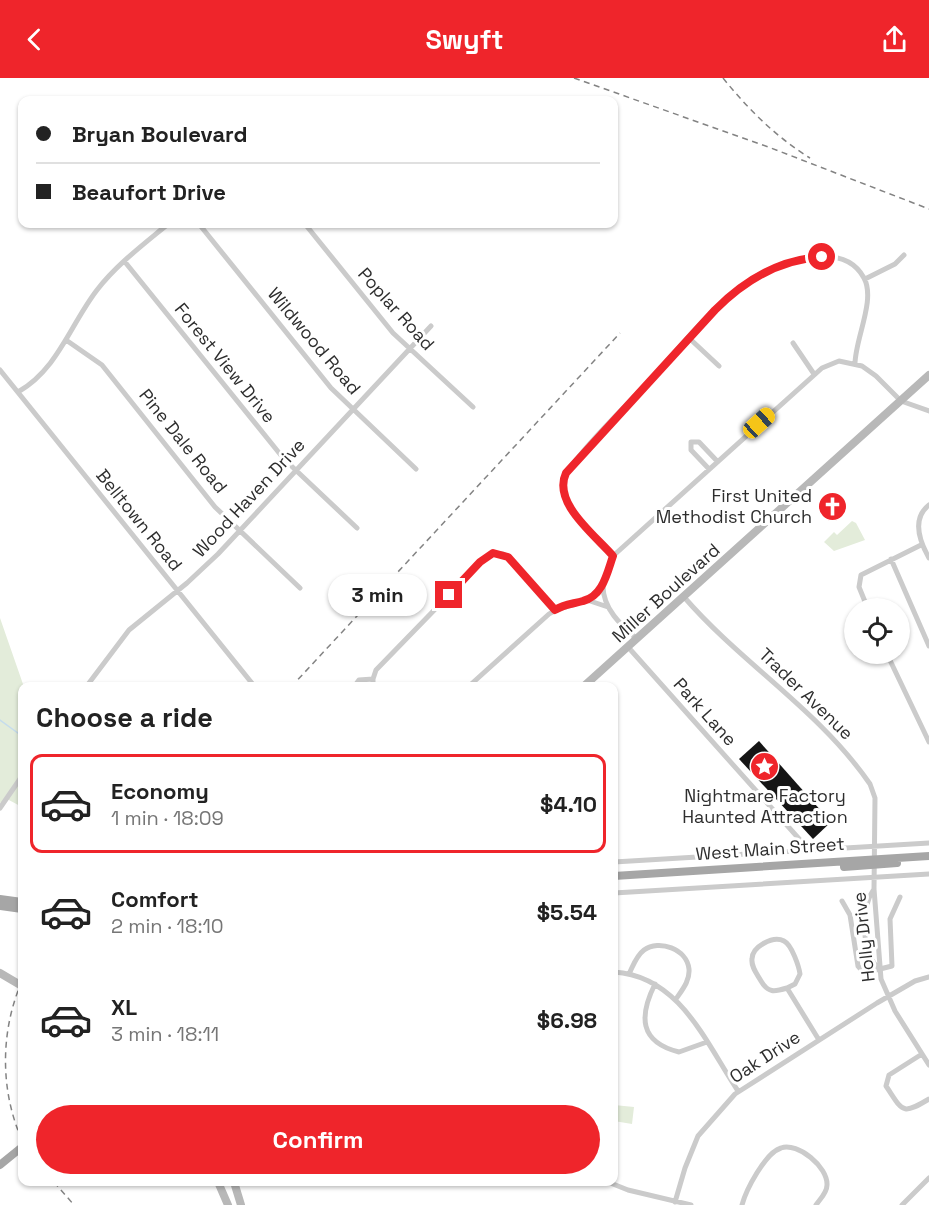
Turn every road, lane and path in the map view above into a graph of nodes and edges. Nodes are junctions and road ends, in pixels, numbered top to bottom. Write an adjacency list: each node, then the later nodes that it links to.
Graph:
1 (163, 228): 5 (street)
2 (202, 228): 20 (street, Wildwood Road)
3 (308, 228): 11 (street, Poplar Road)
4 (904, 255): 6 (street)
5 (125, 262): 9 (street); 25 (street, Forest View Drive)
6 (865, 279): 8 (street); 12 (street)
7 (431, 326): 11 (street, Wood Haven Drive)
8 (689, 338): 13 (street); 30 (street)
9 (66, 340): 17 (street); 28 (street, Pine Dale Road)
10 (793, 343): 15 (street)
11 (409, 349): 19 (street, Poplar Road); 20 (street, Wood Haven Drive)
12 (855, 364): 15 (street); 18 (street)
13 (719, 366)
14 (0, 370): 17 (street, Belltown Road)
15 (814, 374): 22 (street)
16 (929, 375): 18 (street, Miller Boulevard)
17 (18, 392): 35 (street, Belltown Road)
18 (901, 401): 21 (street); 36 (street, Miller Boulevard)
19 (473, 407)
20 (352, 410): 23 (street, Wildwood Road); 25 (street, Wood Haven Drive)
21 (929, 411)
22 (717, 461): 24 (street); 24 (street)
23 (416, 469)
24 (709, 469): 30 (street)
25 (296, 470): 27 (street, Forest View Drive); 28 (street, Wood Haven Drive)
26 (929, 505): 29 (street)
27 (357, 528)
28 (239, 531): 34 (street, Pine Dale Road); 35 (street, Wood Haven Drive)
29 (921, 545): 31 (street); 32 (street)
30 (613, 556): 33 (street)
31 (929, 558)
32 (891, 559): 37 (street); 42 (street)
33 (603, 586): 38 (street); 39 (street)
34 (300, 588)
35 (177, 591): 46 (street, Wood Haven Drive); 47 (street, Belltown Road)
36 (684, 597): 41 (street, Miller Boulevard); 55 (street, Trader Avenue)
37 (864, 598)
38 (587, 600): 39 (street); 40 (street)
39 (608, 607): 41 (street)
40 (555, 610): 45 (street); 49 (street)
41 (637, 639): 43 (street, Miller Boulevard)
42 (929, 646)
43 (628, 647): 50 (street, Miller Boulevard); 56 (street, Park Lane)
44 (892, 664): 51 (street)
45 (373, 679): 48 (street)
46 (90, 682)
47 (251, 682)
48 (358, 682)
49 (474, 682)
50 (589, 682)
51 (929, 742)
52 (18, 782): 53 (street)
53 (0, 808)
54 (929, 843): 55 (street)
55 (873, 846): 56 (street); 60 (street, Trader Avenue)
56 (810, 850): 59 (street)
57 (929, 856): 60 (main road, West Main Street)
58 (929, 861): 60 (main road, West Main Street)
59 (618, 862)
60 (873, 862): 62 (main road, West Main Street); 63 (street, Holly Drive); 64 (main road, West Main Street)
61 (929, 874): 63 (street)
62 (618, 876)
63 (873, 878): 65 (street, Holly Drive); 66 (street)
64 (618, 882)
65 (873, 889): 73 (street, Holly Drive); 73 (street)
66 (618, 894)
67 (900, 897): 73 (street)
68 (0, 899): 69 (main road)
69 (18, 901)
70 (842, 901): 73 (street)
71 (0, 906): 72 (main road)
72 (18, 908)
73 (880, 970): 81 (street, Holly Drive)
74 (0, 973): 78 (street)
75 (618, 973): 76 (street)
76 (629, 974): 79 (street); 82 (street)
77 (929, 977): 81 (street, Oak Drive)
78 (18, 984)
79 (655, 984): 82 (street); 84 (street)
80 (788, 988): 80 (street); 83 (street)
81 (888, 998): 83 (street, Oak Drive); 85 (street, Holly Drive)
82 (676, 999): 84 (street)
83 (819, 1040): 87 (street, Oak Drive)
84 (707, 1042): 87 (street)
85 (922, 1054): 86 (street, Holly Drive); 88 (street)
86 (929, 1065)
87 (738, 1091): 95 (street, Oak Drive)
88 (929, 1099)
89 (18, 1150): 90 (main road)
90 (0, 1165)
91 (929, 1178): 101 (street)
92 (220, 1186): 96 (street)
93 (235, 1186): 97 (street)
94 (618, 1186): 95 (street)
95 (675, 1202): 98 (street)
96 (228, 1205)
97 (241, 1205)
98 (691, 1205)
99 (742, 1205): 100 (street)
100 (816, 1205)
101 (902, 1205)

